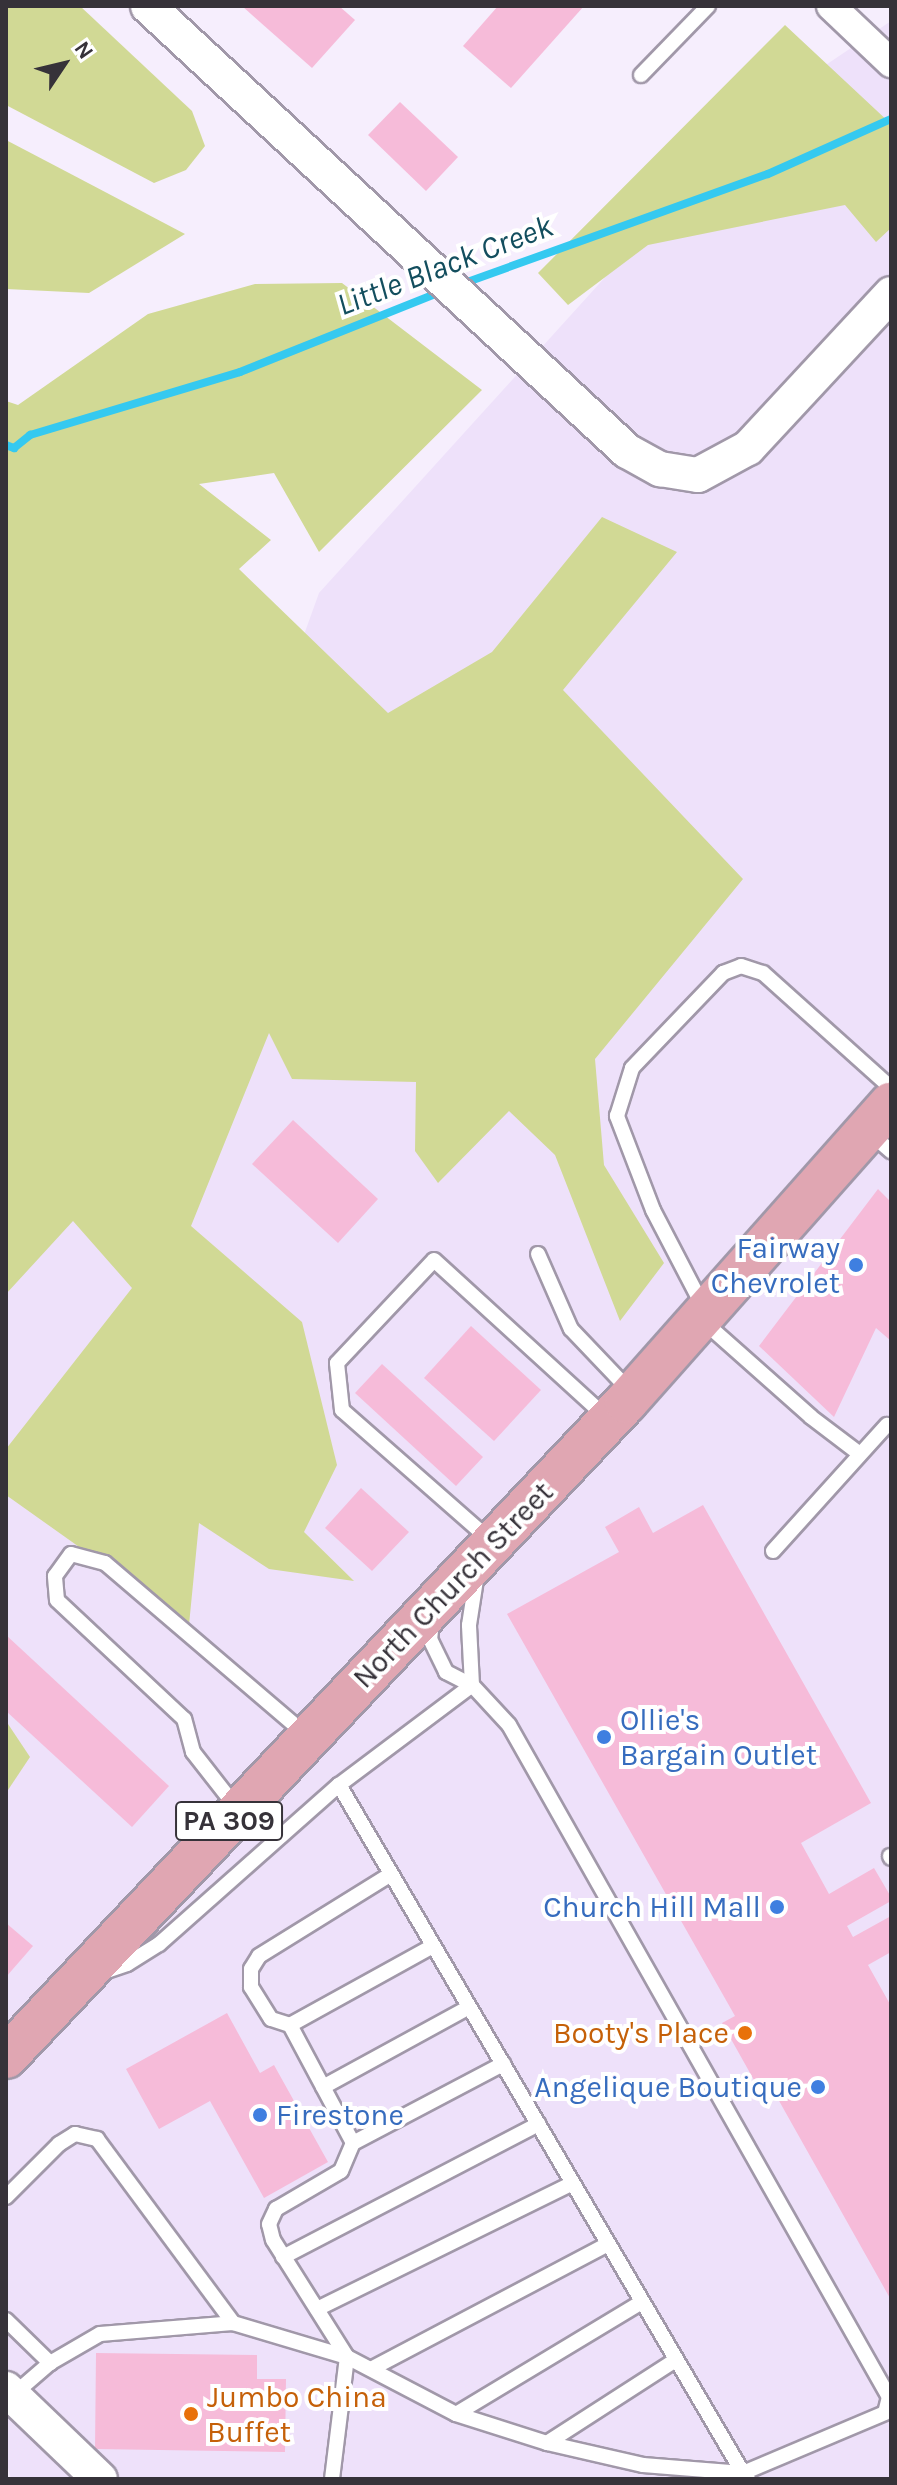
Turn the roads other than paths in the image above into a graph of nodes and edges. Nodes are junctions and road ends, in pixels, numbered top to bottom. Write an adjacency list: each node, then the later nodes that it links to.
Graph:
1 (148, 6): 6 (street)
2 (708, 6): 5 (lane)
3 (831, 6): 4 (street)
4 (891, 63)
5 (641, 75)
6 (891, 294)
7 (891, 1088): 10 (lane)
8 (883, 1128): 10 (main road, North Church Street / PA 309)
9 (538, 1254): 11 (lane)
10 (703, 1314): 11 (main road, North Church Street / PA 309); 13 (lane)
11 (623, 1405): 14 (main road, North Church Street / PA 309); 14 (lane)
12 (890, 1425): 13 (lane)
13 (860, 1454): 15 (lane)
14 (500, 1536): 16 (main road, North Church Street / PA 309); 17 (lane)
15 (773, 1551)
16 (434, 1604): 17 (lane); 18 (main road, North Church Street / PA 309)
17 (472, 1685): 19 (lane); 46 (lane)
18 (308, 1737): 20 (main road, North Church Street / PA 309); 20 (lane)
19 (339, 1785): 21 (lane); 23 (lane)
20 (239, 1811): 23 (main road, North Church Street / PA 309)
21 (391, 1874): 22 (lane); 25 (lane)
22 (433, 1946): 24 (lane); 25 (lane)
23 (79, 1980): 26 (main road, North Church Street / PA 309)
24 (469, 2007): 27 (lane); 28 (lane)
25 (290, 2025): 28 (lane)
26 (6, 2057)
27 (503, 2064): 29 (lane); 30 (lane)
28 (323, 2087): 30 (lane)
29 (538, 2124): 31 (lane); 34 (lane)
30 (353, 2143): 34 (lane)
31 (571, 2184): 33 (lane); 36 (lane)
32 (6, 2197): 38 (lane)
33 (608, 2244): 35 (lane); 42 (lane)
34 (283, 2257): 36 (lane)
35 (642, 2302): 40 (lane); 44 (lane)
36 (317, 2309): 39 (lane)
37 (6, 2320): 41 (lane)
38 (233, 2323): 39 (lane); 41 (lane)
39 (347, 2357): 42 (lane); 48 (lane)
40 (674, 2361): 45 (lane); 46 (lane)
41 (50, 2363): 43 (lane)
42 (371, 2369): 44 (lane)
43 (9, 2392): 47 (street)
44 (456, 2414): 45 (lane)
45 (547, 2443): 46 (lane)
46 (745, 2476)
47 (100, 2479)
48 (332, 2479)

